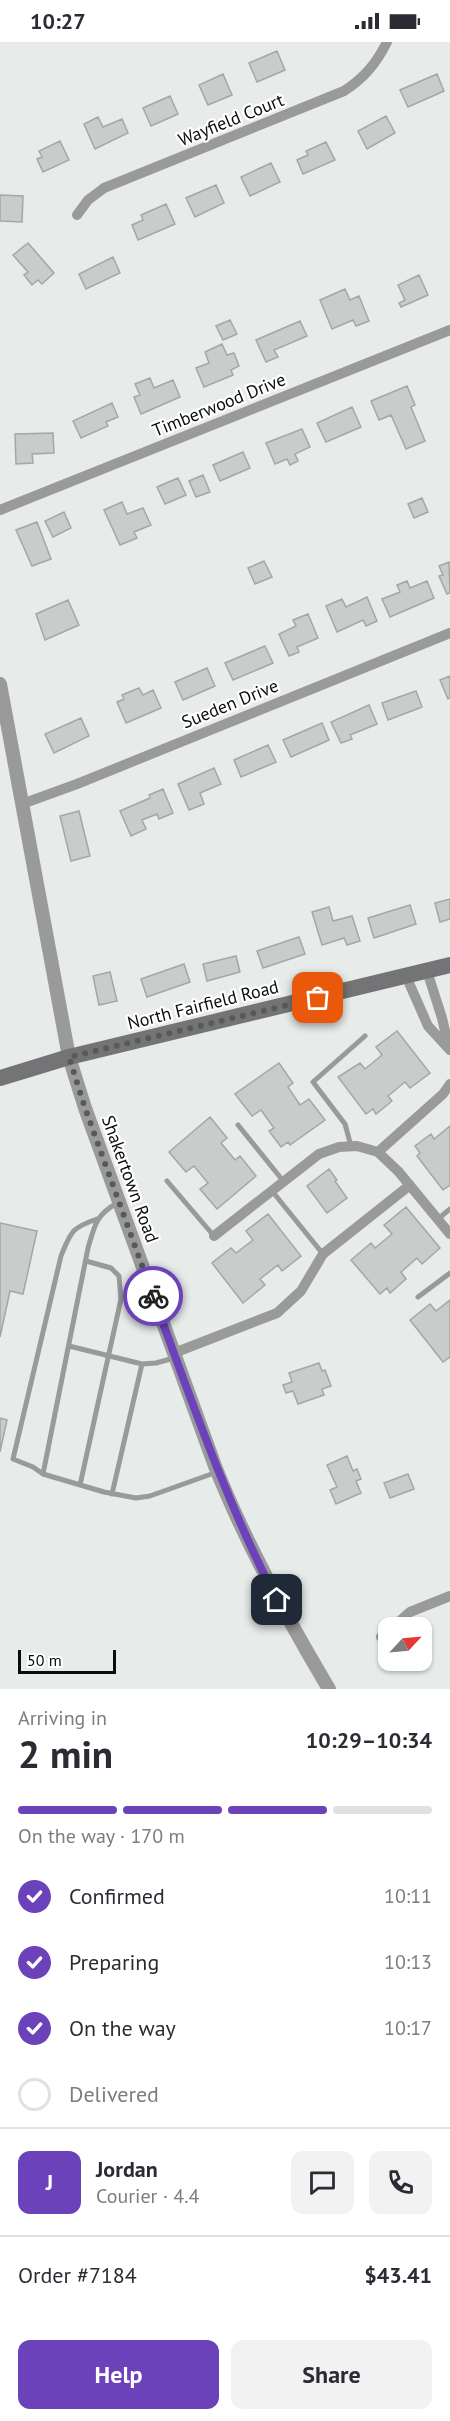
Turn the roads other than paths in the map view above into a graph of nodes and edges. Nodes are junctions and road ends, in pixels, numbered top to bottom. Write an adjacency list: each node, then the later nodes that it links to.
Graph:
1 (387, 42): 2 (street, Wayfield Court)
2 (77, 215)
3 (450, 330): 4 (street, Timberwood Drive)
4 (0, 510)
5 (450, 633): 7 (street, Sueden Drive)
6 (0, 684): 7 (street, Shakertown Road)
7 (21, 804): 13 (street, Shakertown Road)
8 (450, 965): 9 (main road, North Fairfield Road)
9 (427, 971): 10 (main road, North Fairfield Road); 12 (street)
10 (406, 976): 12 (street); 13 (main road, North Fairfield Road)
11 (365, 1036): 17 (lane)
12 (450, 1051)
13 (69, 1057): 14 (main road, North Fairfield Road); 23 (street, Shakertown Road)
14 (0, 1078)
15 (450, 1083): 18 (street)
16 (238, 1125): 20 (lane)
17 (351, 1146): 18 (street); 20 (street)
18 (378, 1152): 21 (street)
19 (168, 1181): 28 (lane)
20 (284, 1182): 22 (street)
21 (410, 1185): 26 (street); 29 (street)
22 (272, 1191): 28 (street); 29 (lane)
23 (119, 1202): 25 (lane); 34 (street, Shakertown Road)
24 (450, 1209): 26 (lane)
25 (97, 1219): 30 (lane); 38 (lane)
26 (438, 1219): 27 (street)
27 (450, 1234)
28 (214, 1236)
29 (324, 1254): 34 (street)
30 (86, 1261): 33 (lane); 35 (lane)
31 (450, 1273): 32 (lane)
32 (418, 1297)
33 (69, 1346): 35 (lane); 38 (lane)
34 (174, 1355): 36 (lane); 37 (street, Shakertown Road)
35 (109, 1356): 36 (lane); 39 (lane)
36 (142, 1364): 40 (lane)
37 (217, 1471): 40 (lane); 43 (street, Shakertown Road)
38 (43, 1474): 39 (lane)
39 (80, 1485): 40 (lane)
40 (112, 1494)
41 (450, 1596): 42 (street)
42 (404, 1617)
43 (329, 1689)

